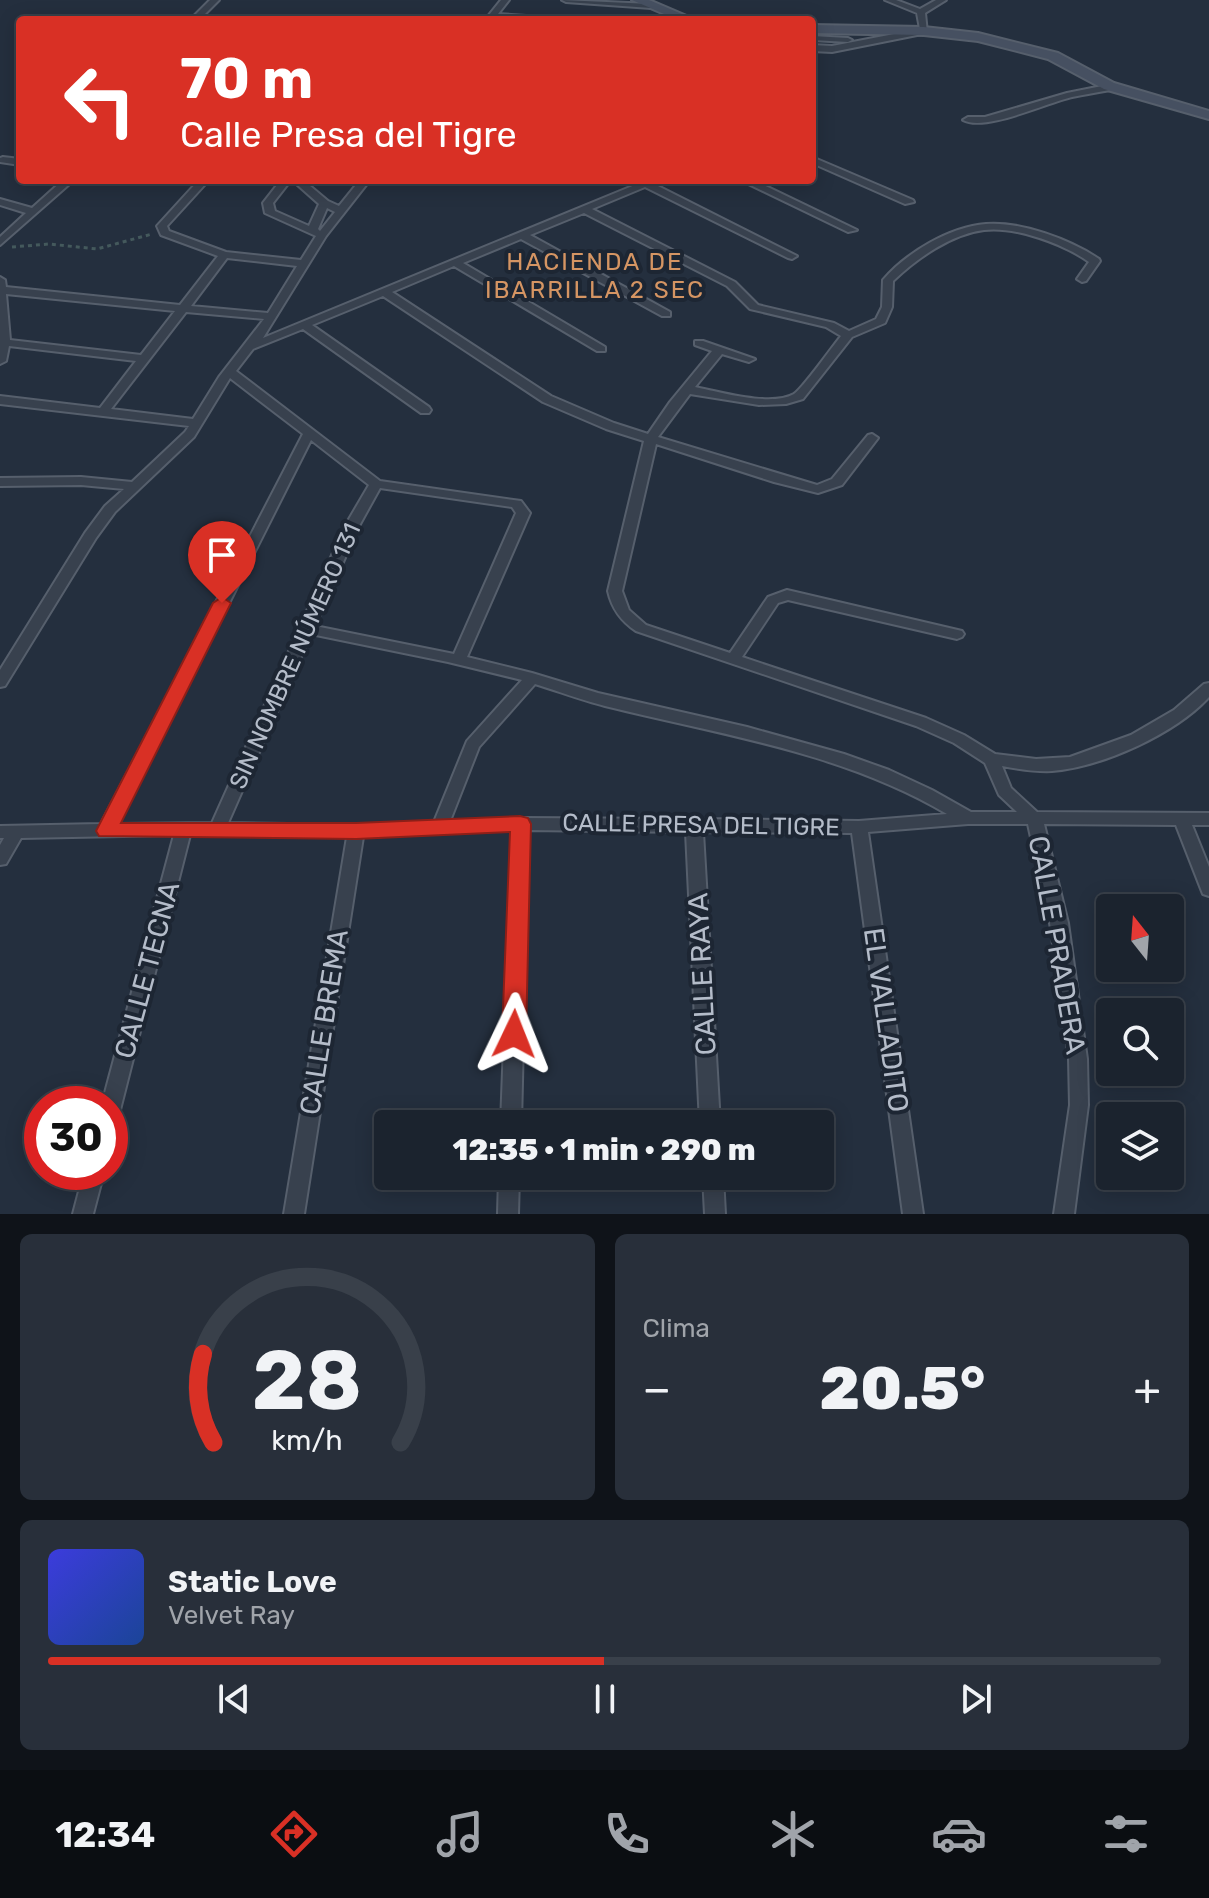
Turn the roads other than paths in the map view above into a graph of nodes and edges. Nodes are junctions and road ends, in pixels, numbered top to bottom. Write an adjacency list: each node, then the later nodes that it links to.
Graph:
1 (215, 0): 7 (street)
2 (505, 0): 8 (street)
3 (566, 0): 6 (street)
4 (889, 0): 10 (street)
5 (942, 0): 10 (street)
6 (644, 3): 9 (street)
7 (198, 16)
8 (492, 16)
9 (679, 16)
10 (922, 21): 11 (street); 13 (street); 15 (street)
11 (816, 29)
12 (816, 38): 13 (street)
13 (869, 41): 14 (street)
14 (816, 48)
15 (1112, 87): 16 (street); 17 (street)
16 (1209, 115)
17 (968, 120)
18 (3, 160): 19 (street)
19 (16, 162)
20 (816, 162): 30 (street)
21 (64, 184): 34 (street)
22 (200, 184): 39 (street)
23 (283, 184): 36 (street)
24 (302, 184): 31 (street)
25 (362, 184): 33 (street)
26 (645, 184): 32 (street)
27 (654, 184): 40 (street)
28 (754, 184): 35 (street)
29 (0, 202): 34 (street)
30 (909, 202)
31 (324, 203): 33 (street); 36 (street)
32 (584, 209): 37 (street); 50 (street)
33 (340, 210): 36 (street)
34 (30, 211): 38 (street)
35 (852, 230)
36 (317, 233): 42 (street)
37 (522, 235): 41 (street); 47 (street)
38 (0, 241)
39 (224, 255): 42 (street); 46 (street)
40 (792, 256)
41 (456, 263): 45 (street); 54 (street)
42 (305, 264): 48 (street)
43 (1082, 279): 50 (street)
44 (1, 286): 46 (street); 51 (street)
45 (385, 292): 49 (street); 67 (street)
46 (182, 306): 48 (street); 56 (street)
47 (666, 314)
48 (272, 317): 53 (street)
49 (306, 326): 53 (street); 62 (street)
50 (848, 335): 60 (street)
51 (2, 342): 56 (street); 58 (street)
52 (699, 343): 55 (street)
53 (252, 346): 59 (street)
54 (601, 349)
55 (719, 350): 57 (street); 60 (street)
56 (144, 359): 63 (street)
57 (749, 359)
58 (0, 361)
59 (229, 371): 64 (street); 65 (street)
60 (690, 390): 67 (street)
61 (0, 400): 63 (street)
62 (425, 410)
63 (103, 412): 64 (street)
64 (198, 423): 70 (street)
65 (309, 433): 69 (street); 89 (street)
66 (872, 438): 67 (street)
67 (651, 439): 74 (street)
68 (0, 482): 70 (street)
69 (376, 484): 71 (street, SIN NOMBRE NÚMERO 131); 73 (street)
70 (135, 486): 76 (street)
71 (307, 629): 73 (street); 88 (street, SIN NOMBRE NÚMERO 131)
72 (957, 634): 74 (street)
73 (459, 659): 75 (street)
74 (733, 659): 78 (street)
75 (532, 678): 79 (street); 85 (street)
76 (0, 682)
77 (1209, 688): 78 (street)
78 (991, 759): 82 (street)
79 (968, 818): 82 (street, CALLE PRESA DEL TIGRE); 86 (street, CALLE PRESA DEL TIGRE)
80 (1182, 819): 81 (street, CALLE PRESA DEL TIGRE); 82 (street, CALLE PRESA DEL TIGRE); 93 (street)
81 (1209, 819)
82 (1035, 820): 105 (street, CALLE PRADERA)
83 (694, 823): 84 (street, CALLE PRESA DEL TIGRE); 86 (street, CALLE PRESA DEL TIGRE); 96 (street, CALLE RAYA)
84 (520, 824): 85 (street, CALLE PRESA DEL TIGRE); 95 (street)
85 (440, 827): 90 (street, CALLE PRESA DEL TIGRE)
86 (859, 827): 104 (street, EL VALLADITO)
87 (184, 829): 88 (street, CALLE PRESA DEL TIGRE); 89 (street, CALLE PRESA DEL TIGRE); 94 (street, CALLE TECNA)
88 (217, 829): 90 (street, CALLE PRESA DEL TIGRE)
89 (106, 831): 91 (street, CALLE PRESA DEL TIGRE)
90 (356, 831): 101 (street, CALLE BREMA)
91 (8, 832): 92 (street)
92 (0, 859)
93 (1209, 889)
94 (116, 1086)
95 (511, 1110)
96 (709, 1110)
97 (89, 1190): 100 (street)
98 (509, 1190): 102 (street)
99 (714, 1190): 103 (street)
100 (83, 1214)
101 (294, 1214)
102 (508, 1214)
103 (715, 1214)
104 (913, 1214)
105 (1064, 1214)

